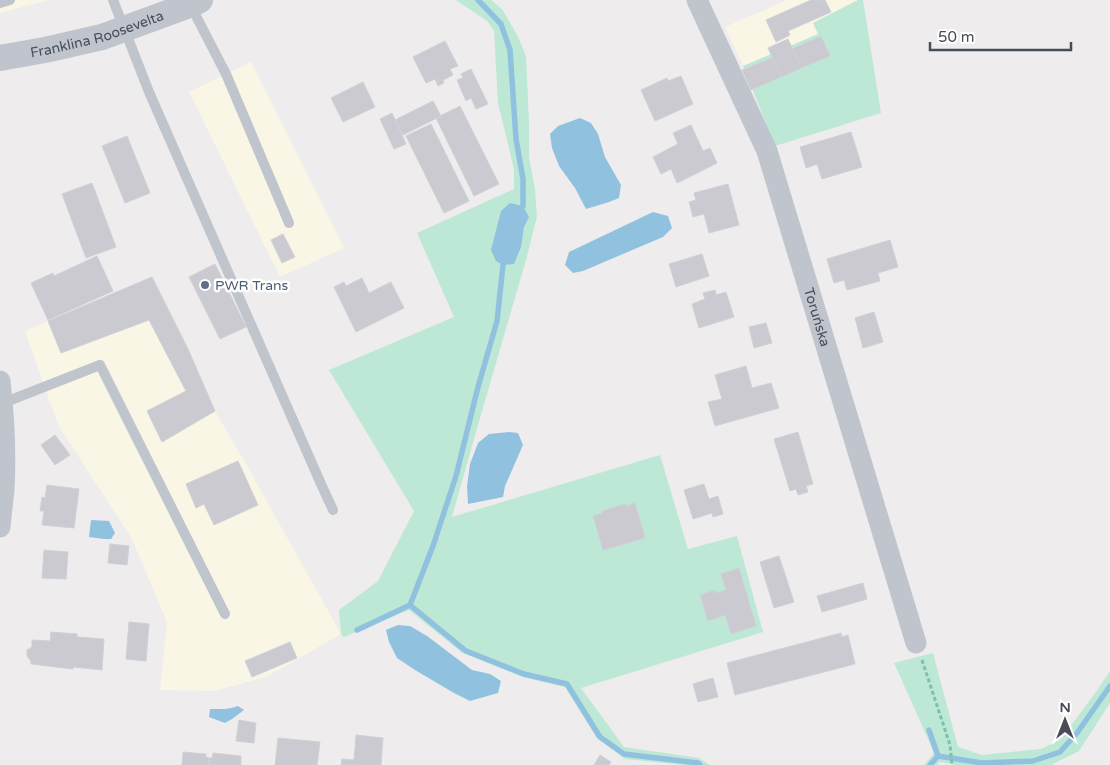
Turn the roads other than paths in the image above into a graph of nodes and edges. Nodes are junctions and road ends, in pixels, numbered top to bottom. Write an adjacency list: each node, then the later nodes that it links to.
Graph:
1 (10, 0): 5 (lane)
2 (113, 0): 6 (lane)
3 (697, 0): 14 (street, Toruńska)
4 (194, 1): 6 (street, Franklina Roosevelta); 8 (lane)
5 (0, 3)
6 (125, 29): 7 (street, Franklina Roosevelta); 11 (lane)
7 (1, 55)
8 (289, 223)
9 (0, 381): 10 (street)
10 (3, 403): 12 (street); 13 (lane)
11 (334, 510)
12 (0, 527)
13 (225, 614)
14 (916, 643)

